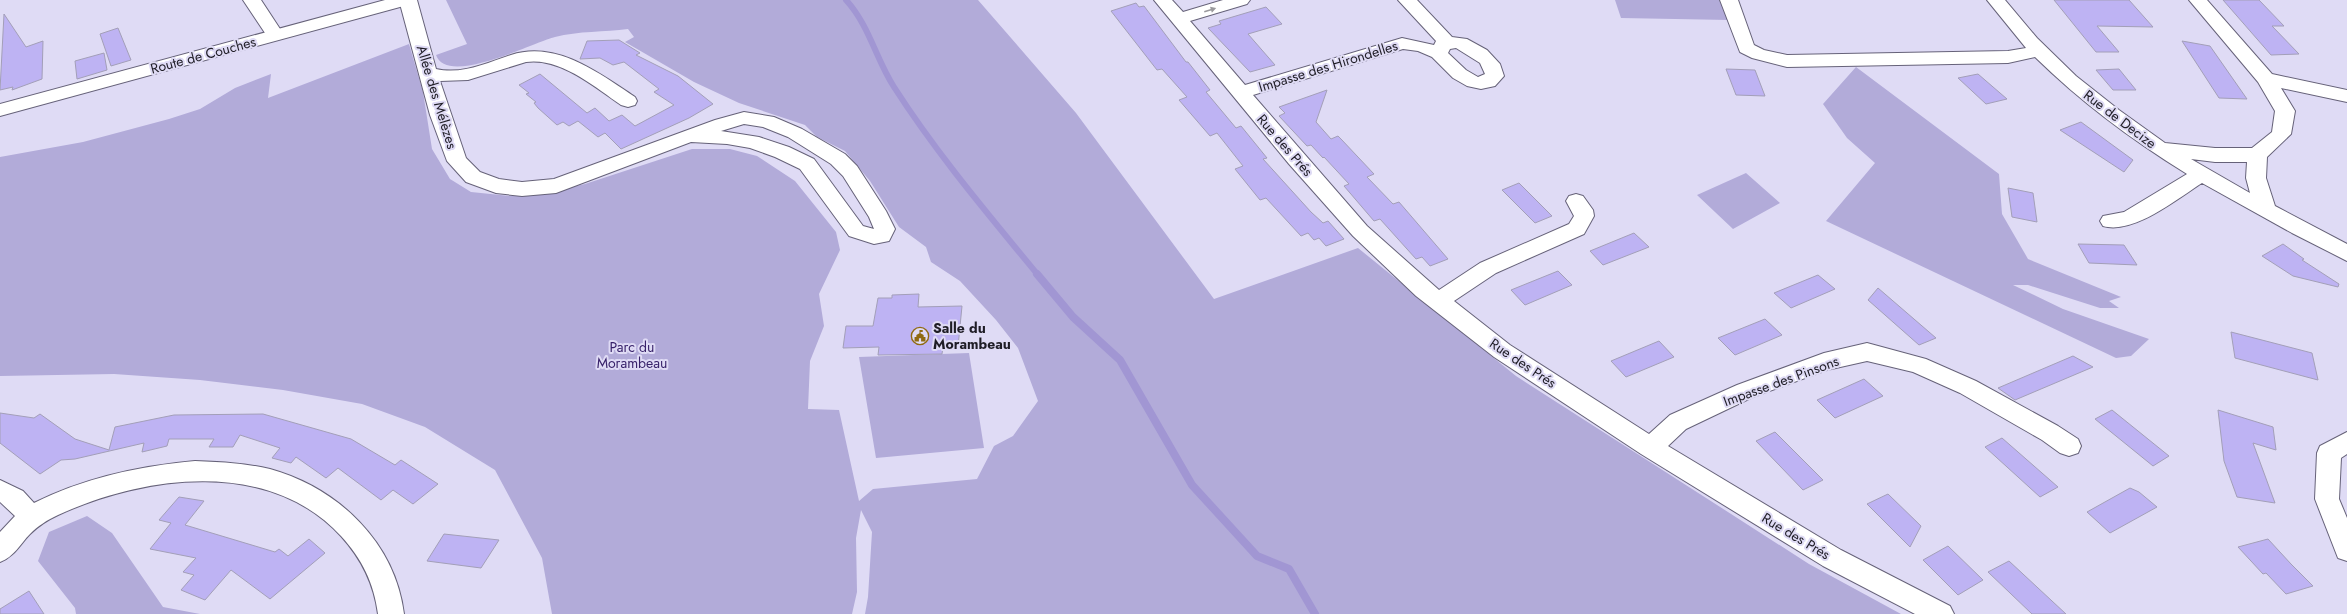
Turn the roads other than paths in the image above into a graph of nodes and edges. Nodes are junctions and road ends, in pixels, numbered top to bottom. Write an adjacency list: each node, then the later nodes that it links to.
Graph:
1 (252, 0): 10 (street)
2 (407, 0): 10 (street, Route de Couches); 12 (street, Allée des Mélèzes)
3 (1163, 0): 9 (street, Rue des Prés)
4 (1241, 0): 9 (street, one-way to 4)
5 (1407, 0): 14 (street, Impasse des Hirondelles)
6 (1729, 0): 11 (street)
7 (1996, 0): 11 (street, Rue de Decize)
8 (2198, 0): 13 (street)
9 (1179, 19): 14 (street, Rue des Prés)
10 (275, 35): 17 (street, Route de Couches)
11 (2038, 51): 19 (street, Rue de Decize)
12 (430, 73): 16 (street); 18 (street, Allée des Mélèzes)
13 (2266, 79): 15 (street); 20 (street)
14 (1240, 93): 26 (street, Rue des Prés)
15 (2347, 96)
16 (628, 101)
17 (0, 110)
18 (689, 136): 18 (street, Allée des Mélèzes)
19 (2155, 147): 20 (street); 21 (street, Rue de Decize)
20 (2257, 155): 23 (street)
21 (2203, 174): 23 (street, Rue de Decize); 24 (street)
22 (1576, 201): 26 (street)
23 (2266, 210): 25 (street, Rue de Decize)
24 (2110, 221)
25 (2347, 253)
26 (1438, 301): 29 (street, Rue des Prés)
27 (2347, 442): 32 (street)
28 (2069, 446): 29 (street, Impasse des Pinsons)
29 (1650, 447): 35 (street, Rue des Prés)
30 (0, 490): 31 (street)
31 (29, 519): 33 (street); 34 (street)
32 (2347, 550)
33 (0, 551)
34 (391, 614)
35 (1941, 614)

